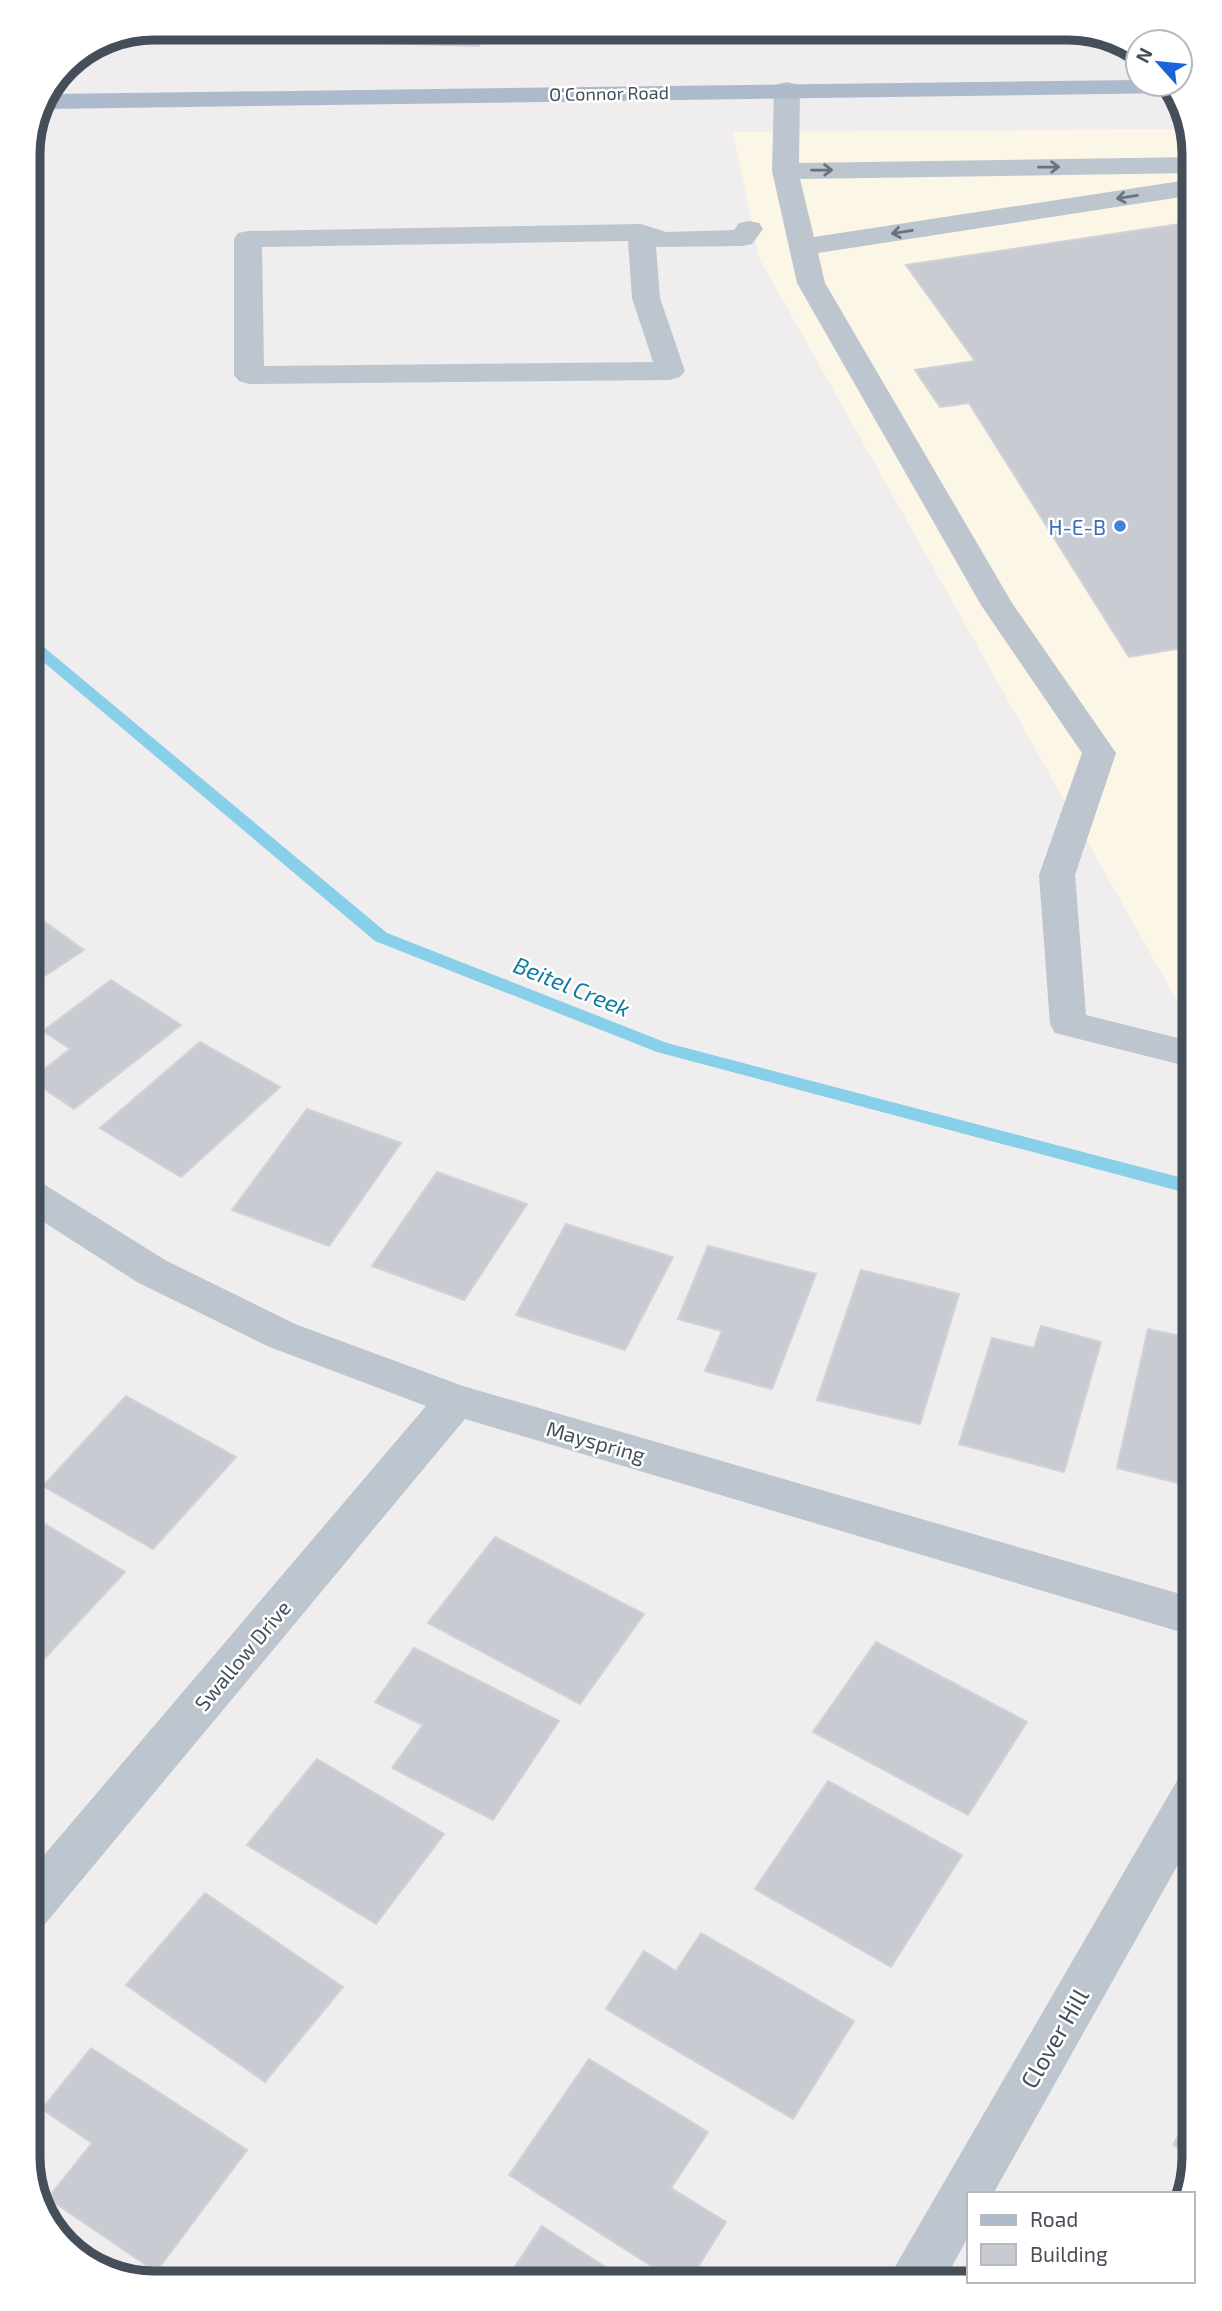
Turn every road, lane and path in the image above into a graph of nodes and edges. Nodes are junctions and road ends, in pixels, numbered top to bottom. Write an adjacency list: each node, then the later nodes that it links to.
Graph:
1 (1124, 87): 2 (main road, O'Connor Road)
2 (787, 90): 3 (main road, O'Connor Road); 5 (street)
3 (53, 102)
4 (1182, 165): 5 (street, one-way to 4)
5 (785, 171): 8 (street)
6 (1182, 188): 8 (street, one-way to 8)
7 (641, 232): 7 (street); 8 (street)
8 (800, 235): 9 (street)
9 (1182, 1052)
10 (40, 1201): 11 (street, Mayspring)
11 (456, 1400): 12 (street, Mayspring); 14 (street, Swallow Drive)
12 (1182, 1613)
13 (1182, 1814): 15 (street, Clover Hill)
14 (40, 1895)
15 (921, 2271)

